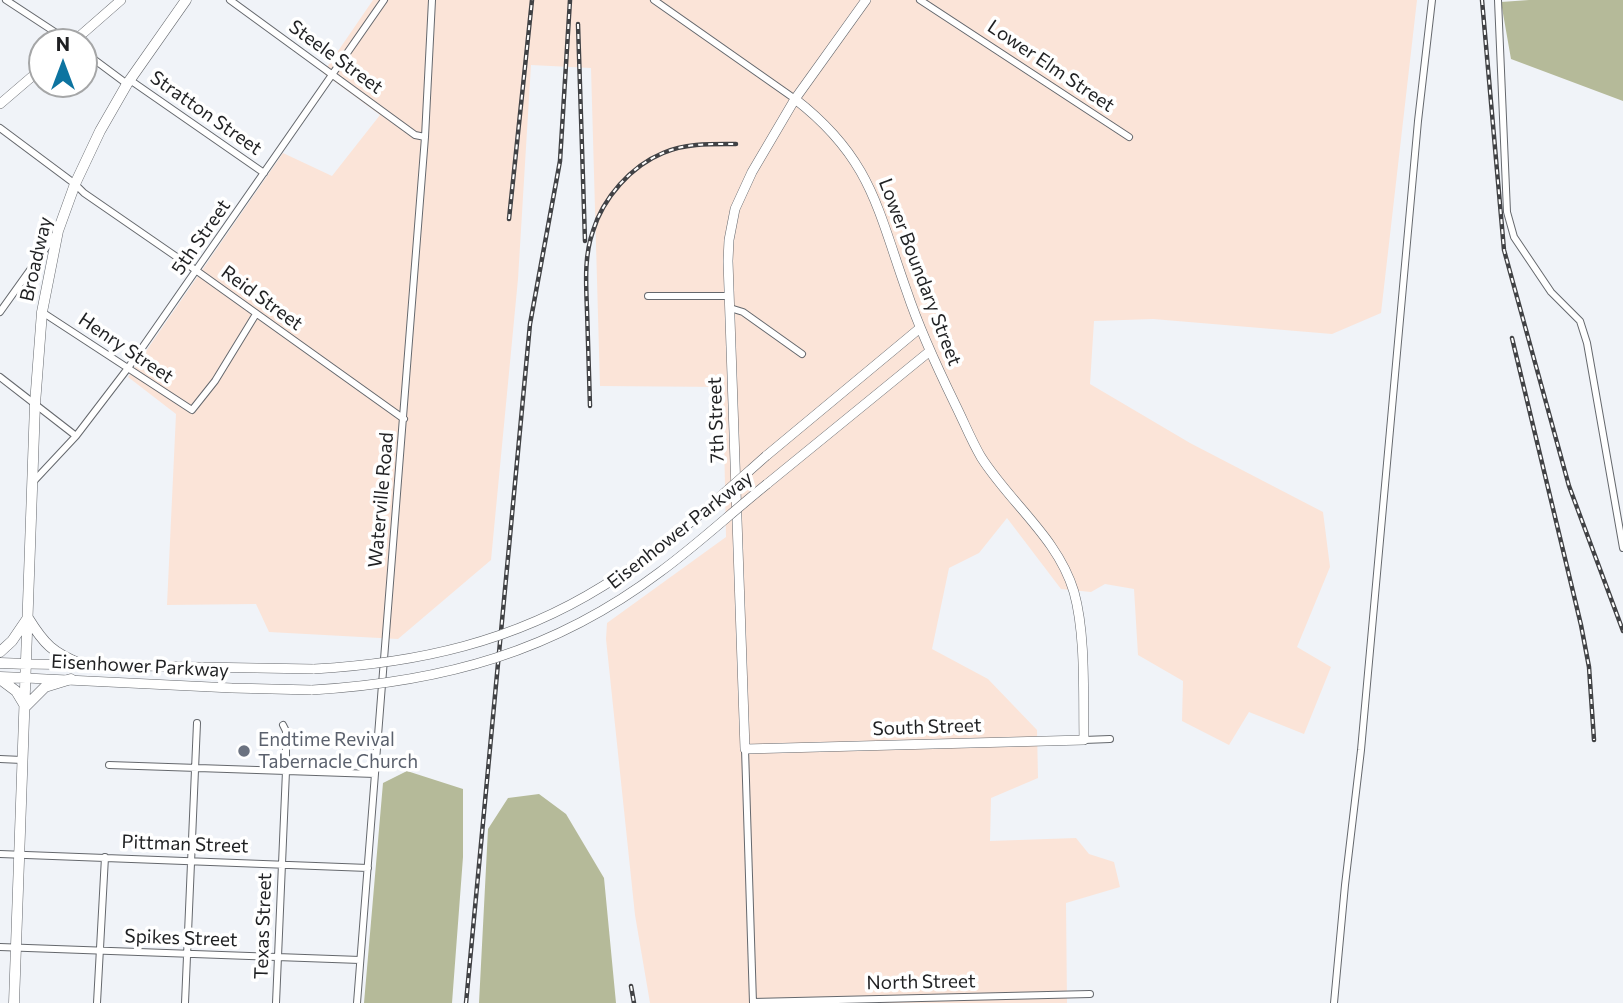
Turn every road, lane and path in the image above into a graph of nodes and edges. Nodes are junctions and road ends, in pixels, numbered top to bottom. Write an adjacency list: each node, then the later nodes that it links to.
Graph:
1 (6, 0): 12 (street)
2 (121, 0): 13 (street)
3 (186, 0): 17 (main road, Broadway)
4 (230, 0): 15 (street, Steele Street)
5 (384, 0): 15 (street, 5th Street)
6 (432, 0): 21 (street, Waterville Road)
7 (654, 0): 18 (street)
8 (866, 0): 18 (street, 7th Street)
9 (920, 0): 22 (street, Lower Elm Street)
10 (1432, 0): 82 (street)
11 (1498, 0): 42 (street)
12 (50, 28)
13 (88, 28)
14 (98, 62): 17 (street, Stratton Street)
15 (334, 74): 21 (street, Steele Street); 23 (street, 5th Street)
16 (28, 80): 19 (street)
17 (128, 82): 23 (street, Stratton Street); 24 (main road, Broadway)
18 (795, 99): 28 (street, 7th Street); 33 (street, Lower Boundary Street)
19 (0, 104)
20 (0, 128): 24 (street, Reid Street)
21 (425, 137): 39 (street, Waterville Road)
22 (1129, 137)
23 (264, 173): 26 (street, 5th Street)
24 (75, 184): 25 (main road, Broadway); 26 (street, Reid Street)
25 (58, 230): 30 (street); 31 (main road, Broadway)
26 (197, 271): 32 (street, Reid Street); 36 (street, 5th Street)
27 (648, 296): 28 (street)
28 (730, 296): 29 (street, 7th Street)
29 (730, 309): 35 (street); 56 (street, 7th Street)
30 (0, 312)
31 (42, 312): 36 (street, Henry Street); 38 (main road, Broadway)
32 (256, 314): 36 (street, Henry Street); 39 (street, Reid Street)
33 (920, 328): 34 (street, Lower Boundary Street); 47 (street, Eisenhower Parkway, bridge)
34 (930, 351): 50 (street, Eisenhower Parkway, bridge); 55 (street, Lower Boundary Street)
35 (802, 354)
36 (128, 369): 40 (street, 5th Street)
37 (0, 377): 38 (street)
38 (35, 404): 40 (street); 41 (main road, Broadway)
39 (404, 419): 62 (street, Waterville Road)
40 (76, 436): 41 (street, 5th Street)
41 (32, 483): 43 (main road, Broadway)
42 (1623, 548)
43 (28, 618): 44 (main road); 46 (main road, Broadway); 47 (main road)
44 (0, 652)
45 (0, 663): 46 (main road, Eisenhower Parkway)
46 (27, 663): 47 (street, Eisenhower Parkway); 49 (main road, Broadway)
47 (81, 664)
48 (0, 678): 49 (main road, Eisenhower Parkway); 51 (main road)
49 (26, 678): 50 (street, Eisenhower Parkway); 51 (main road, Broadway)
50 (71, 680): 51 (main road)
51 (25, 707): 58 (main road, Broadway)
52 (197, 723): 60 (street)
53 (283, 725): 61 (street, Texas Street)
54 (1110, 739): 55 (street, South Street)
55 (1084, 740): 56 (street, South Street)
56 (745, 749): 76 (street, 7th Street)
57 (0, 759): 58 (street)
58 (22, 760): 64 (main road)
59 (109, 765): 60 (street)
60 (197, 767): 61 (street); 66 (street)
61 (286, 771): 62 (street); 67 (street, Texas Street)
62 (376, 774): 68 (street, Waterville Road)
63 (0, 855): 64 (street, Pittman Street)
64 (19, 855): 65 (street, Pittman Street); 70 (main road)
65 (105, 857): 66 (street, Pittman Street); 71 (street)
66 (191, 860): 67 (street, Pittman Street); 72 (street)
67 (281, 863): 68 (street, Pittman Street); 73 (street, Texas Street)
68 (368, 868): 74 (street, Waterville Road)
69 (0, 947): 70 (street, Spikes Street)
70 (16, 948): 71 (street, Spikes Street); 77 (main road)
71 (101, 950): 72 (street, Spikes Street); 78 (street)
72 (187, 954): 73 (street, Spikes Street); 79 (street)
73 (278, 957): 74 (street, Spikes Street); 80 (street, Texas Street)
74 (360, 960): 81 (street, Waterville Road)
75 (1090, 993): 76 (street, North Street)
76 (753, 1002)
77 (14, 1003)
78 (97, 1003)
79 (185, 1003)
80 (276, 1003)
81 (357, 1003)
82 (1334, 1003)

